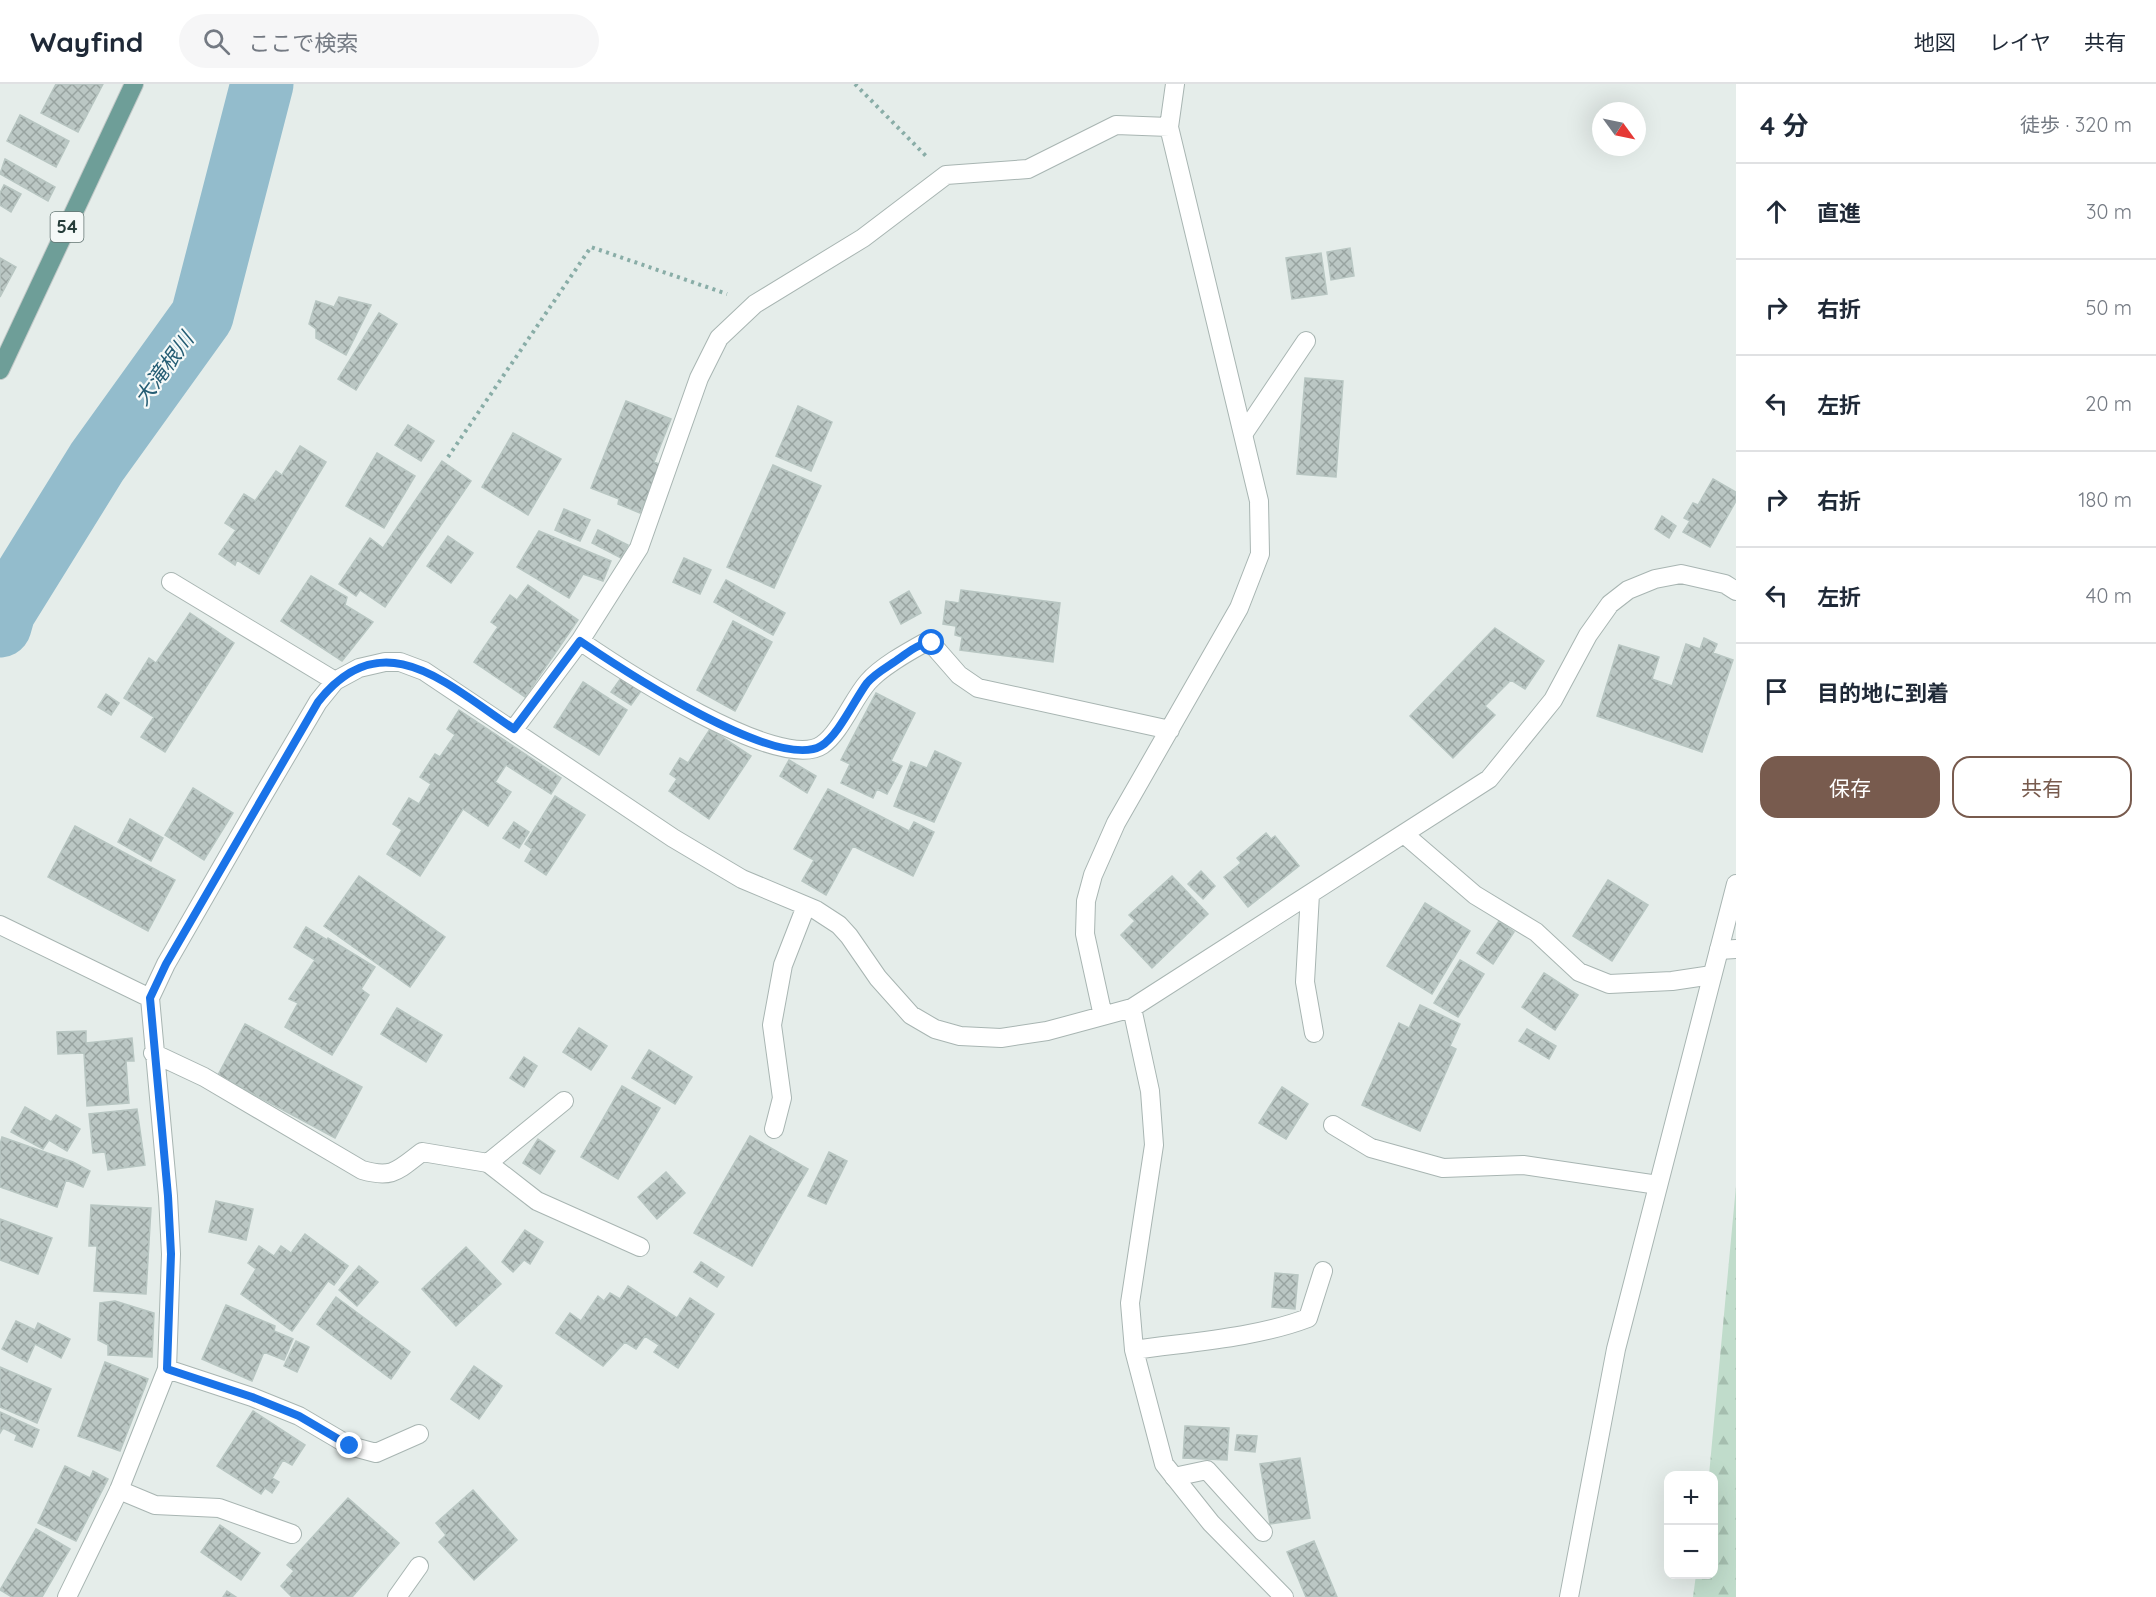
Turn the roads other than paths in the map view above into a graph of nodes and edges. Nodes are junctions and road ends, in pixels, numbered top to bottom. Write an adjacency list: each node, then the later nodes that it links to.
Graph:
1 (134, 84): 5 (main road, 54)
2 (1175, 84): 3 (street)
3 (1169, 127): 6 (street); 9 (street)
4 (1306, 341): 6 (street)
5 (0, 370)
6 (1244, 433): 12 (street)
7 (171, 582): 10 (street)
8 (1736, 591): 13 (street)
9 (580, 641): 11 (street); 12 (street)
10 (334, 681): 11 (street); 20 (street)
11 (514, 729): 16 (street)
12 (1170, 730): 22 (street)
13 (1404, 834): 15 (street); 19 (street)
14 (1736, 884): 18 (street)
15 (1310, 894): 21 (street); 23 (street)
16 (806, 906): 22 (street); 27 (street)
17 (0, 925): 20 (street)
18 (1728, 950): 19 (street)
19 (1712, 975): 29 (street)
20 (150, 998): 24 (street)
21 (1132, 1008): 22 (street); 32 (street)
22 (1103, 1016)
23 (1314, 1033)
24 (153, 1053): 28 (street); 33 (street)
25 (564, 1101): 28 (street)
26 (1333, 1125): 29 (street)
27 (774, 1128)
28 (488, 1163): 30 (street)
29 (1658, 1185): 43 (street)
30 (640, 1247)
31 (1323, 1271): 32 (street)
32 (1134, 1350): 35 (street)
33 (167, 1369): 34 (street); 36 (street)
34 (419, 1434)
35 (1174, 1477): 37 (street); 42 (street)
36 (119, 1490): 38 (street); 40 (street)
37 (1263, 1532)
38 (292, 1534)
39 (418, 1566): 41 (street)
40 (67, 1597)
41 (398, 1597)
42 (1284, 1597)
43 (1569, 1597)

